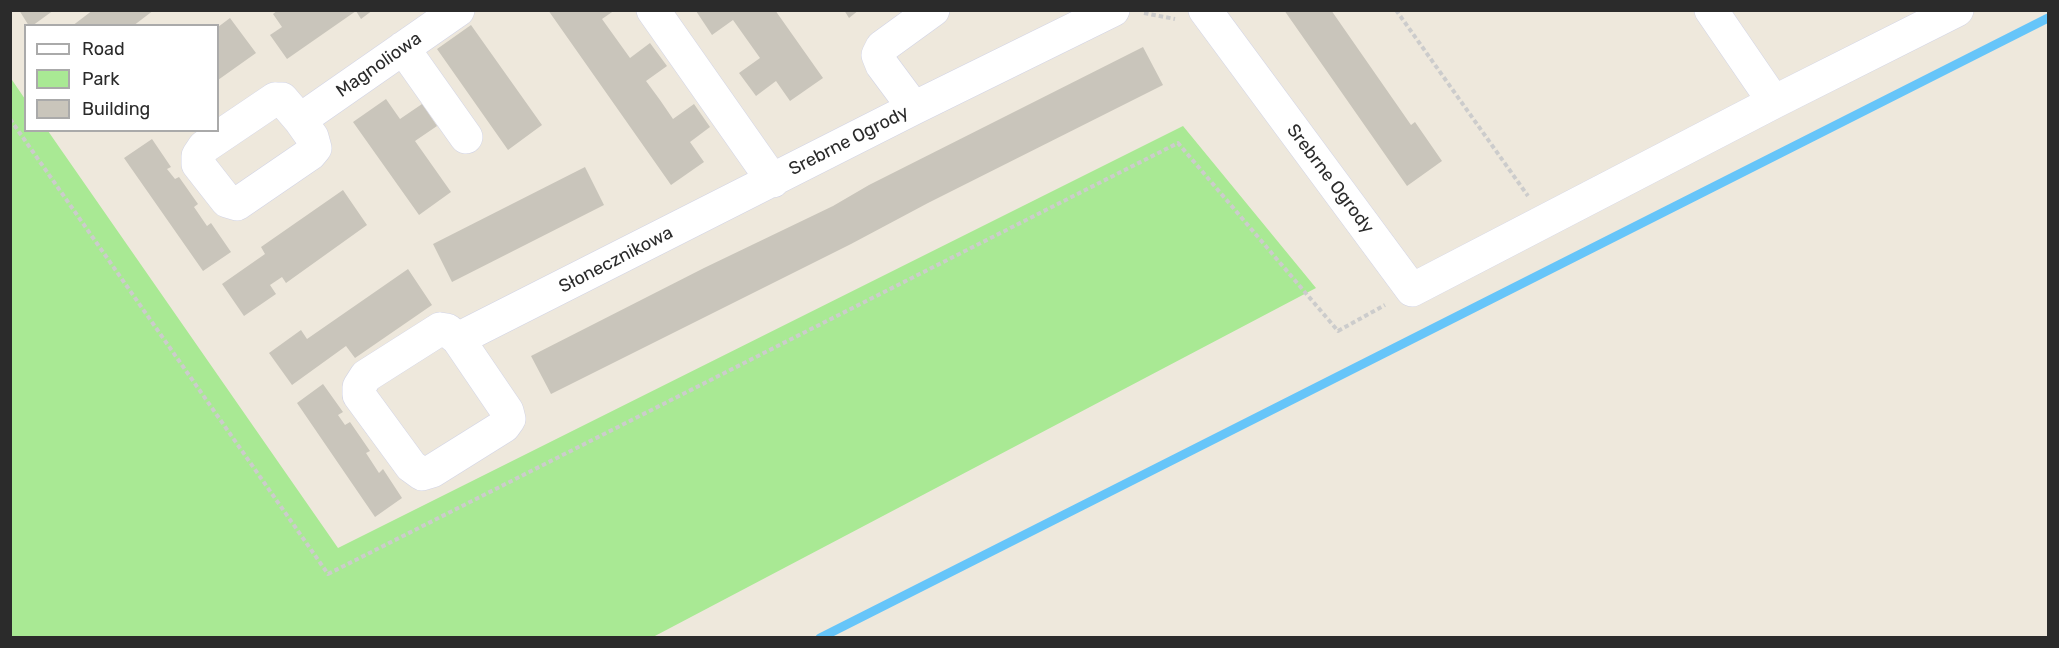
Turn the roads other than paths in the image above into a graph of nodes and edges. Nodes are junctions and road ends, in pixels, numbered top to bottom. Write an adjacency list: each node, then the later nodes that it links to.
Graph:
1 (458, 10): 8 (street, Magnoliowa)
2 (653, 10): 13 (street, Srebrne Ogrody)
3 (933, 10): 10 (street)
4 (1711, 10): 9 (street)
5 (1958, 10): 9 (street)
6 (1125, 12): 10 (street, Srebrne Ogrody)
7 (1191, 15): 9 (street, Srebrne Ogrody)
8 (404, 48): 11 (street, Magnoliowa); 12 (street)
9 (1774, 102)
10 (914, 108): 13 (street, Srebrne Ogrody)
11 (300, 120)
12 (465, 137)
13 (773, 181): 14 (street, Słonecznikowa)
14 (458, 339): 14 (street)

